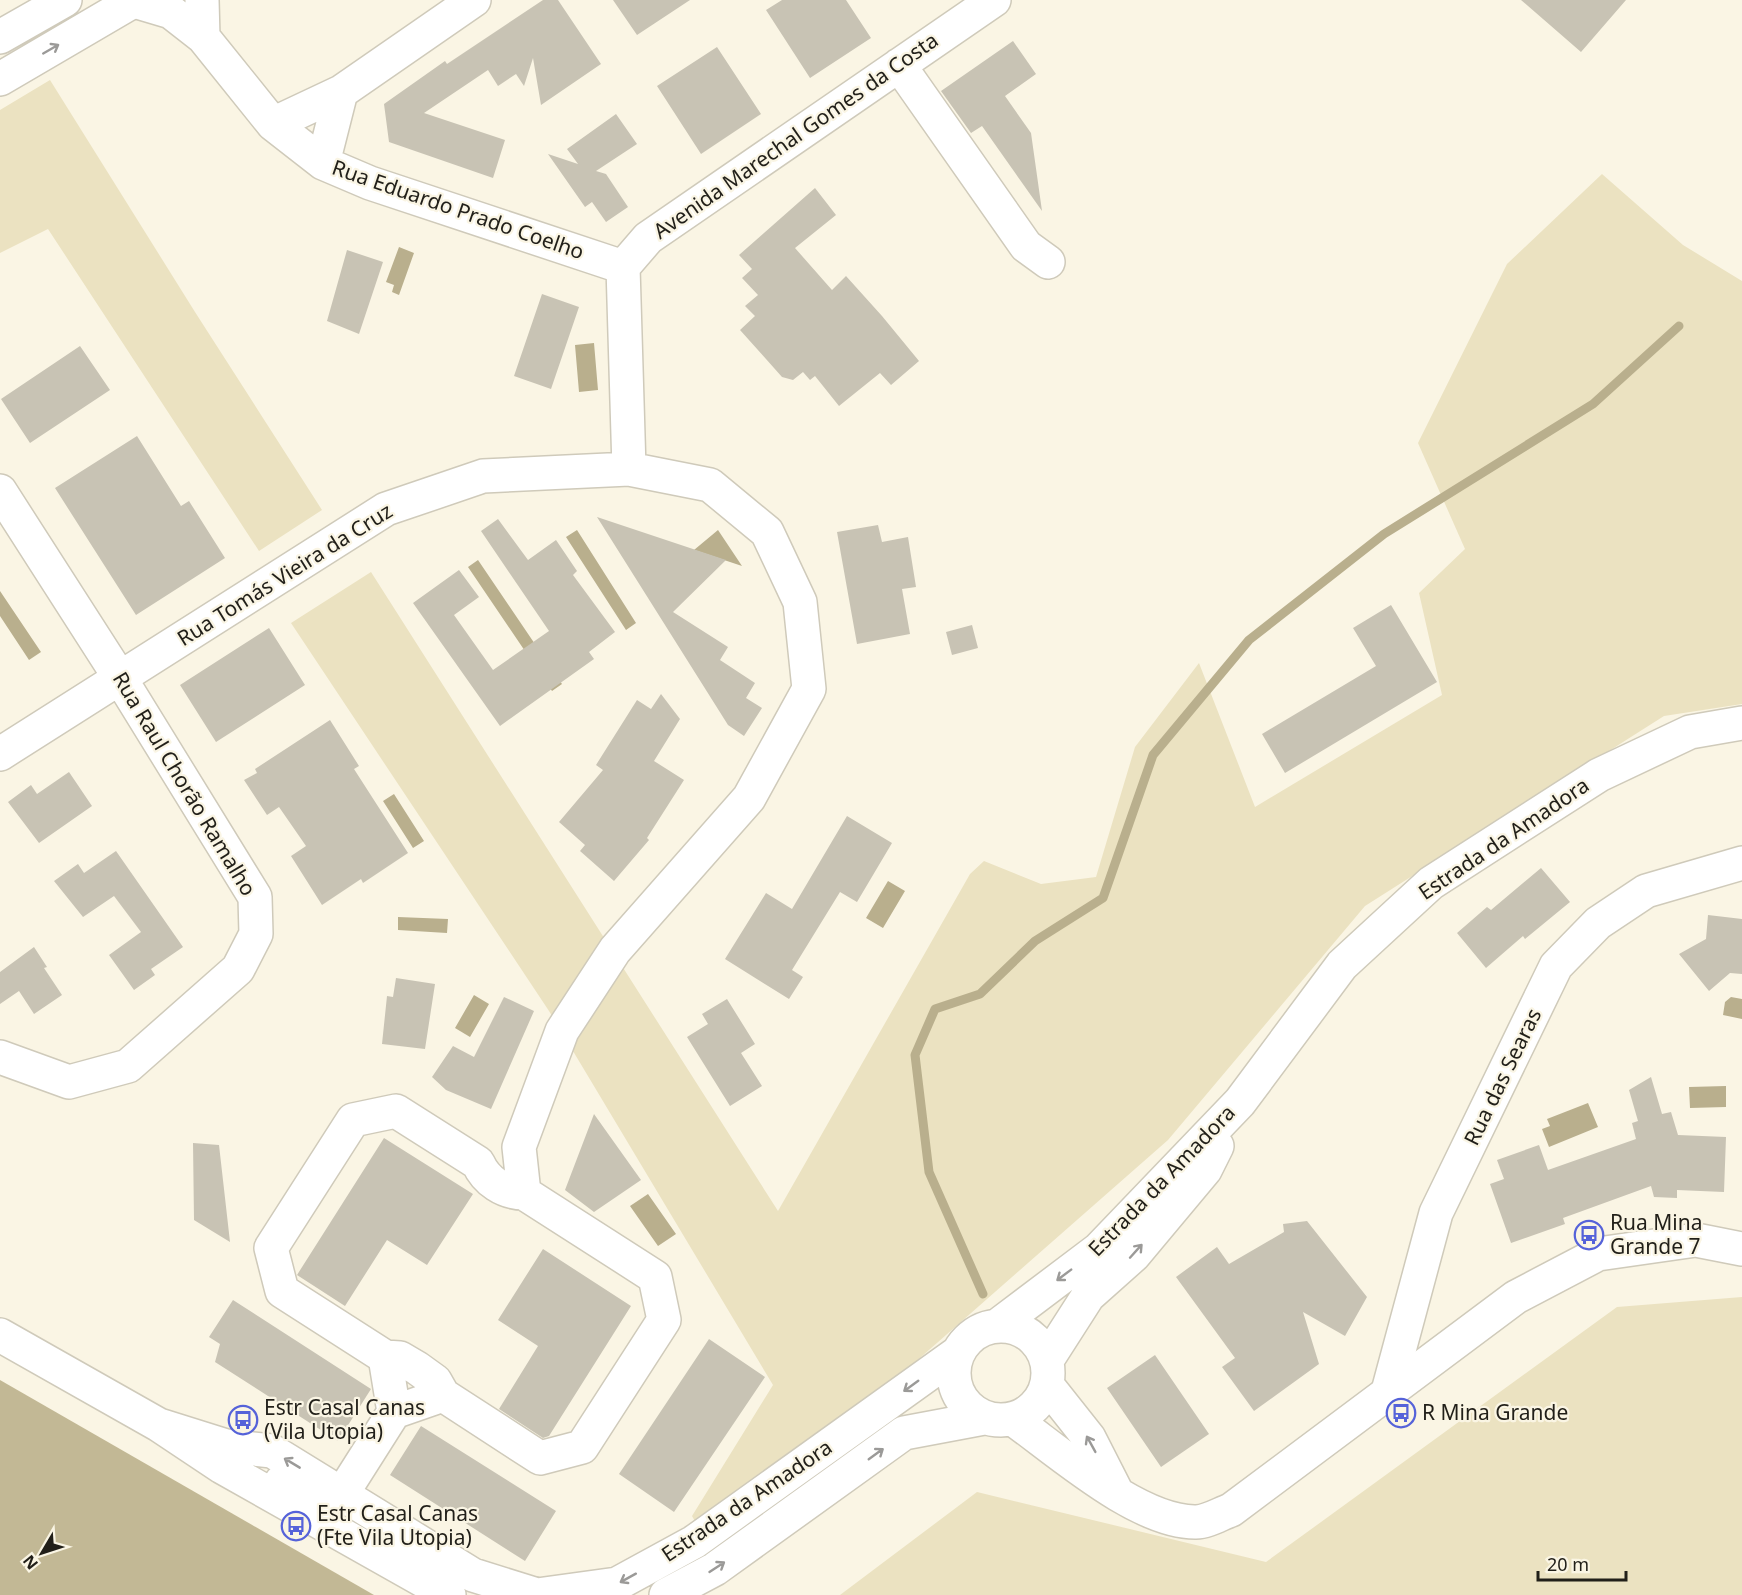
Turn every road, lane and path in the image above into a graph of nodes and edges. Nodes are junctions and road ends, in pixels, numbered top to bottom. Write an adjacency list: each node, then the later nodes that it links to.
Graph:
1 (65, 0): 7 (street)
2 (135, 0): 6 (street, Rua Eduardo Prado Coelho); 9 (street, one-way to 2)
3 (202, 0): 6 (street)
4 (474, 0): 10 (street)
5 (994, 0): 8 (street, Avenida Marechal Gomes da Costa)
6 (203, 37): 11 (street, Rua Eduardo Prado Coelho)
7 (0, 38)
8 (899, 65): 13 (street); 14 (street, Avenida Marechal Gomes da Costa)
9 (0, 79)
10 (341, 92): 11 (street); 12 (street)
11 (273, 124): 12 (street, Rua Eduardo Prado Coelho)
12 (322, 163): 14 (street, Rua Eduardo Prado Coelho)
13 (1048, 262)
14 (623, 267): 15 (street)
15 (629, 469): 17 (street, Rua Tomás Vieira da Cruz); 23 (street, Rua Tomás Vieira da Cruz)
16 (0, 491): 17 (street, Rua Raul Chorão Ramalho)
17 (120, 678): 19 (street, Rua Tomás Vieira da Cruz); 21 (street, Rua Raul Chorão Ramalho)
18 (1742, 723): 22 (street, Estrada da Amadora)
19 (0, 754)
20 (1742, 863): 33 (street, Rua das Searas)
21 (0, 1057)
22 (1240, 1102): 27 (street, Estrada da Amadora, one-way to 27); 31 (street, Estrada da Amadora, one-way to 22)
23 (519, 1147): 24 (street); 25 (street)
24 (478, 1163): 25 (street); 30 (street)
25 (524, 1193): 32 (street)
26 (1742, 1249): 33 (street)
27 (997, 1326): 29 (street); 31 (street)
28 (0, 1335): 36 (street, Estrada da Amadora)
29 (958, 1352): 35 (street); 38 (street, Estrada da Amadora, one-way to 38)
30 (385, 1357): 32 (street); 34 (street)
31 (1047, 1372): 35 (street); 39 (street, one-way to 31)
32 (443, 1395): 34 (street)
33 (1387, 1395): 39 (street)
34 (394, 1412): 38 (street)
35 (998, 1418): 39 (street); 42 (street, Estrada da Amadora, one-way to 35)
36 (159, 1425): 37 (street, Estrada da Amadora); 38 (street, Estrada da Amadora, one-way to 36)
37 (248, 1482): 38 (street); 40 (street, Estrada da Amadora)
38 (342, 1494): 40 (street)
39 (1118, 1496)
40 (399, 1567): 41 (street, Estrada da Amadora)
41 (449, 1595)
42 (666, 1595)

